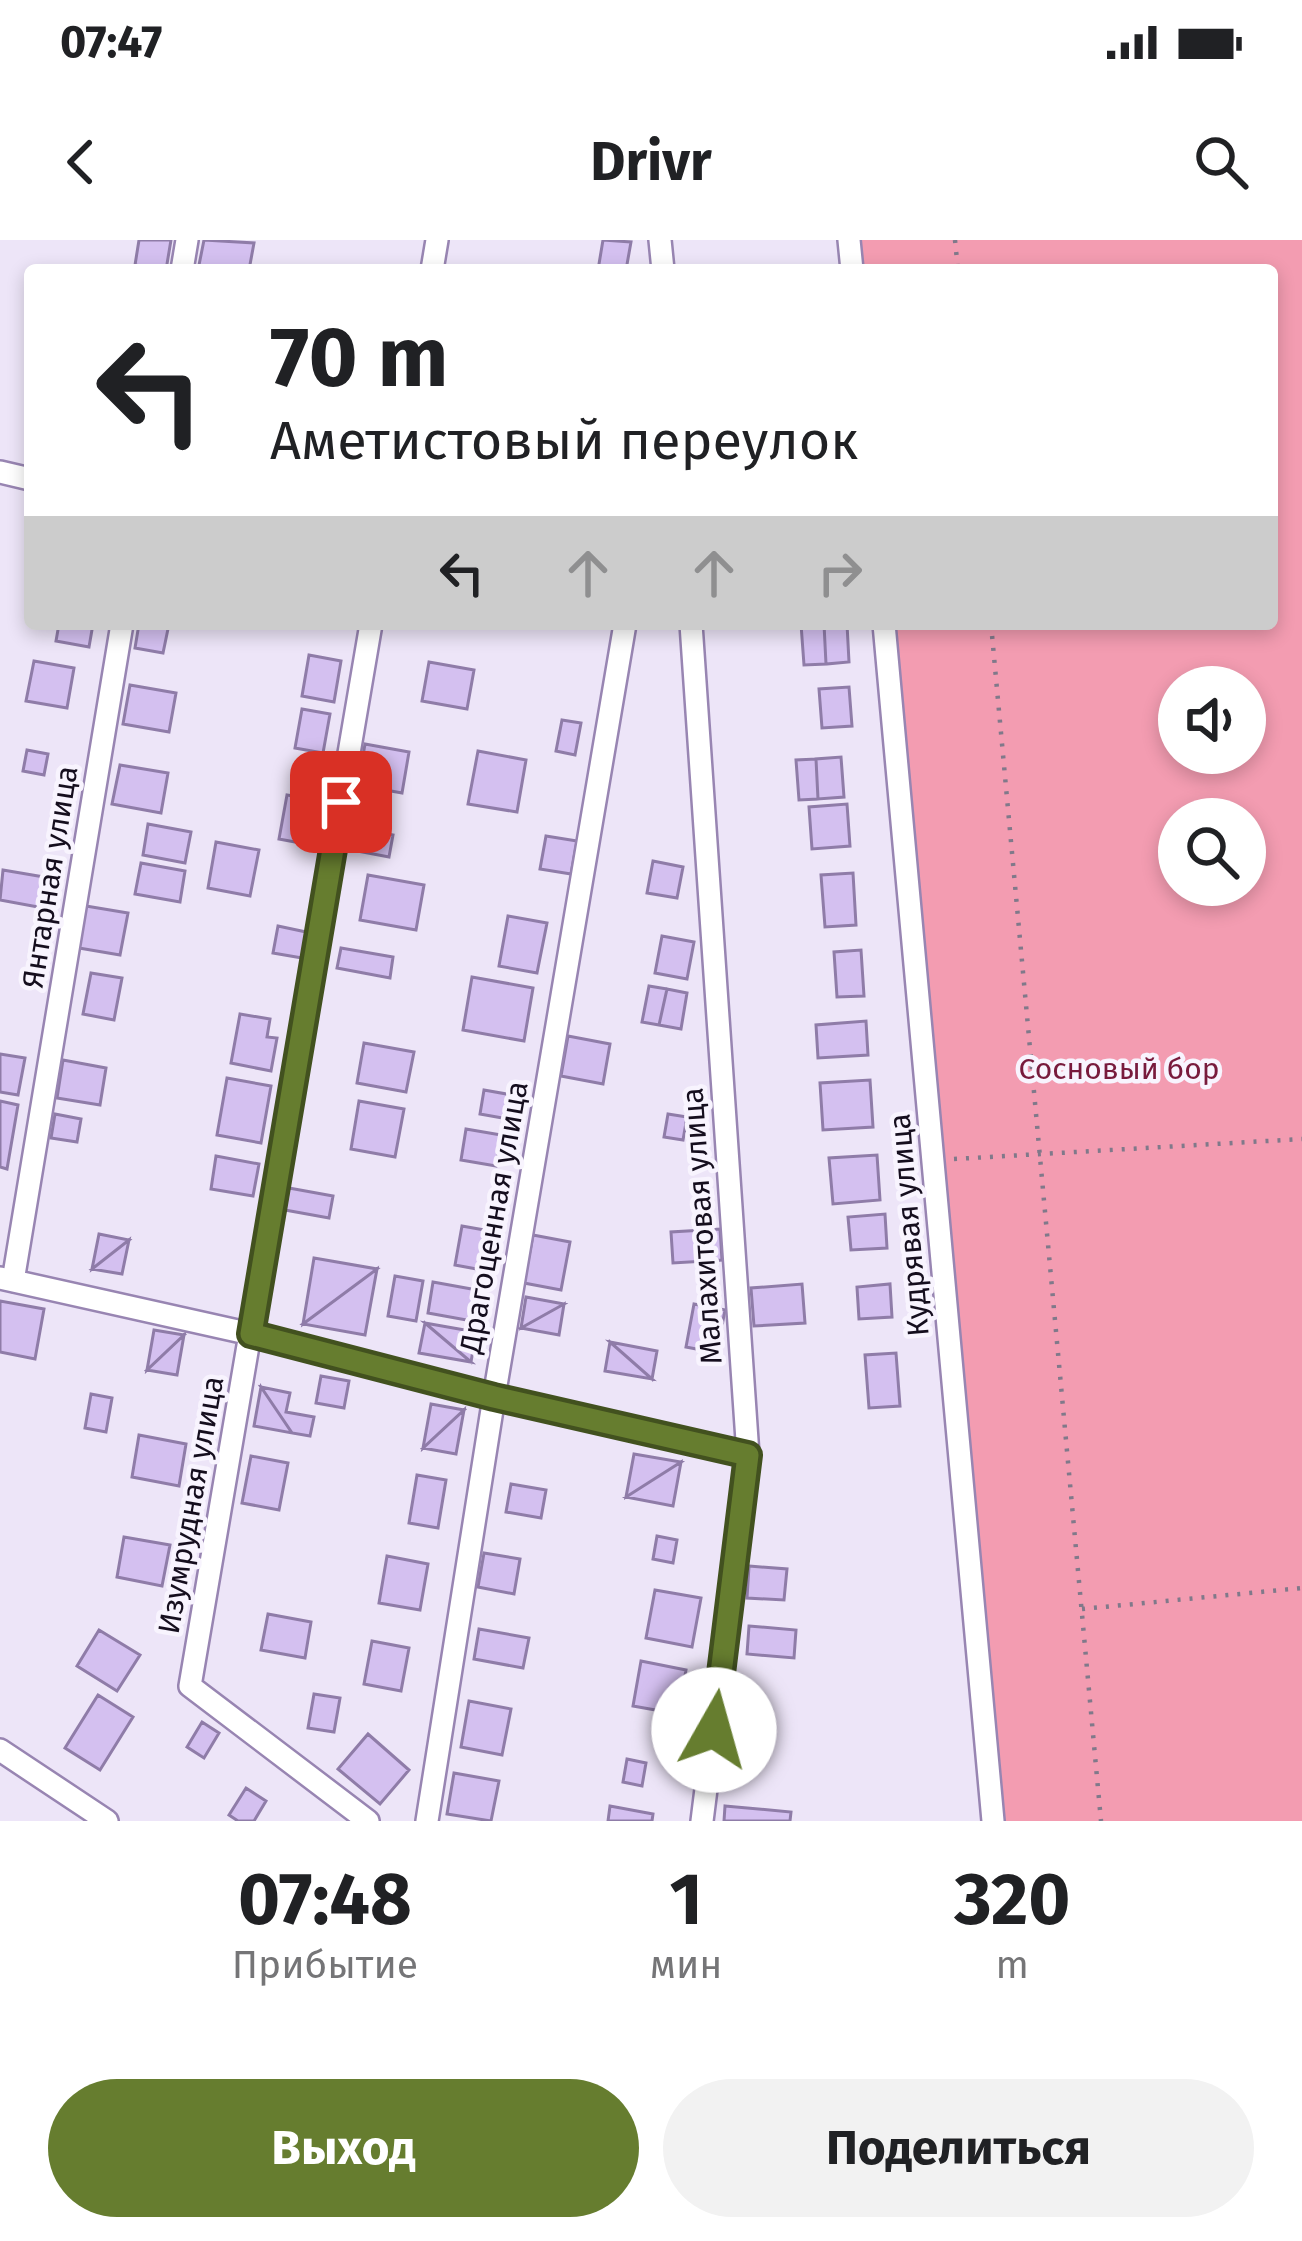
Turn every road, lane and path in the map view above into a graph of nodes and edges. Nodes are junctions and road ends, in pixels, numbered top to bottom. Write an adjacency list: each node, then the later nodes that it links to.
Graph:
1 (121, 630): 10 (street, Янтарная улица)
2 (370, 630): 11 (street, Изумрудная улица)
3 (624, 630): 12 (street, Драгоценная улица)
4 (691, 630): 13 (street, Малахитовая улица)
5 (885, 630): 9 (street, Кудрявая улица)
6 (992, 630): 8 (path)
7 (1302, 1139): 8 (path)
8 (1040, 1156): 9 (path); 15 (path)
9 (933, 1160): 21 (street, Кудрявая улица)
10 (6, 1280): 11 (street)
11 (251, 1334): 12 (street); 18 (street, Изумрудная улица)
12 (494, 1397): 13 (street); 19 (street, Драгоценная улица)
13 (748, 1455): 20 (street, Малахитовая улица)
14 (1302, 1588): 15 (path)
15 (1082, 1609): 22 (path)
16 (0, 1750): 17 (street)
17 (106, 1821)
18 (368, 1821)
19 (427, 1821)
20 (702, 1821)
21 (993, 1821)
22 (1101, 1821)

